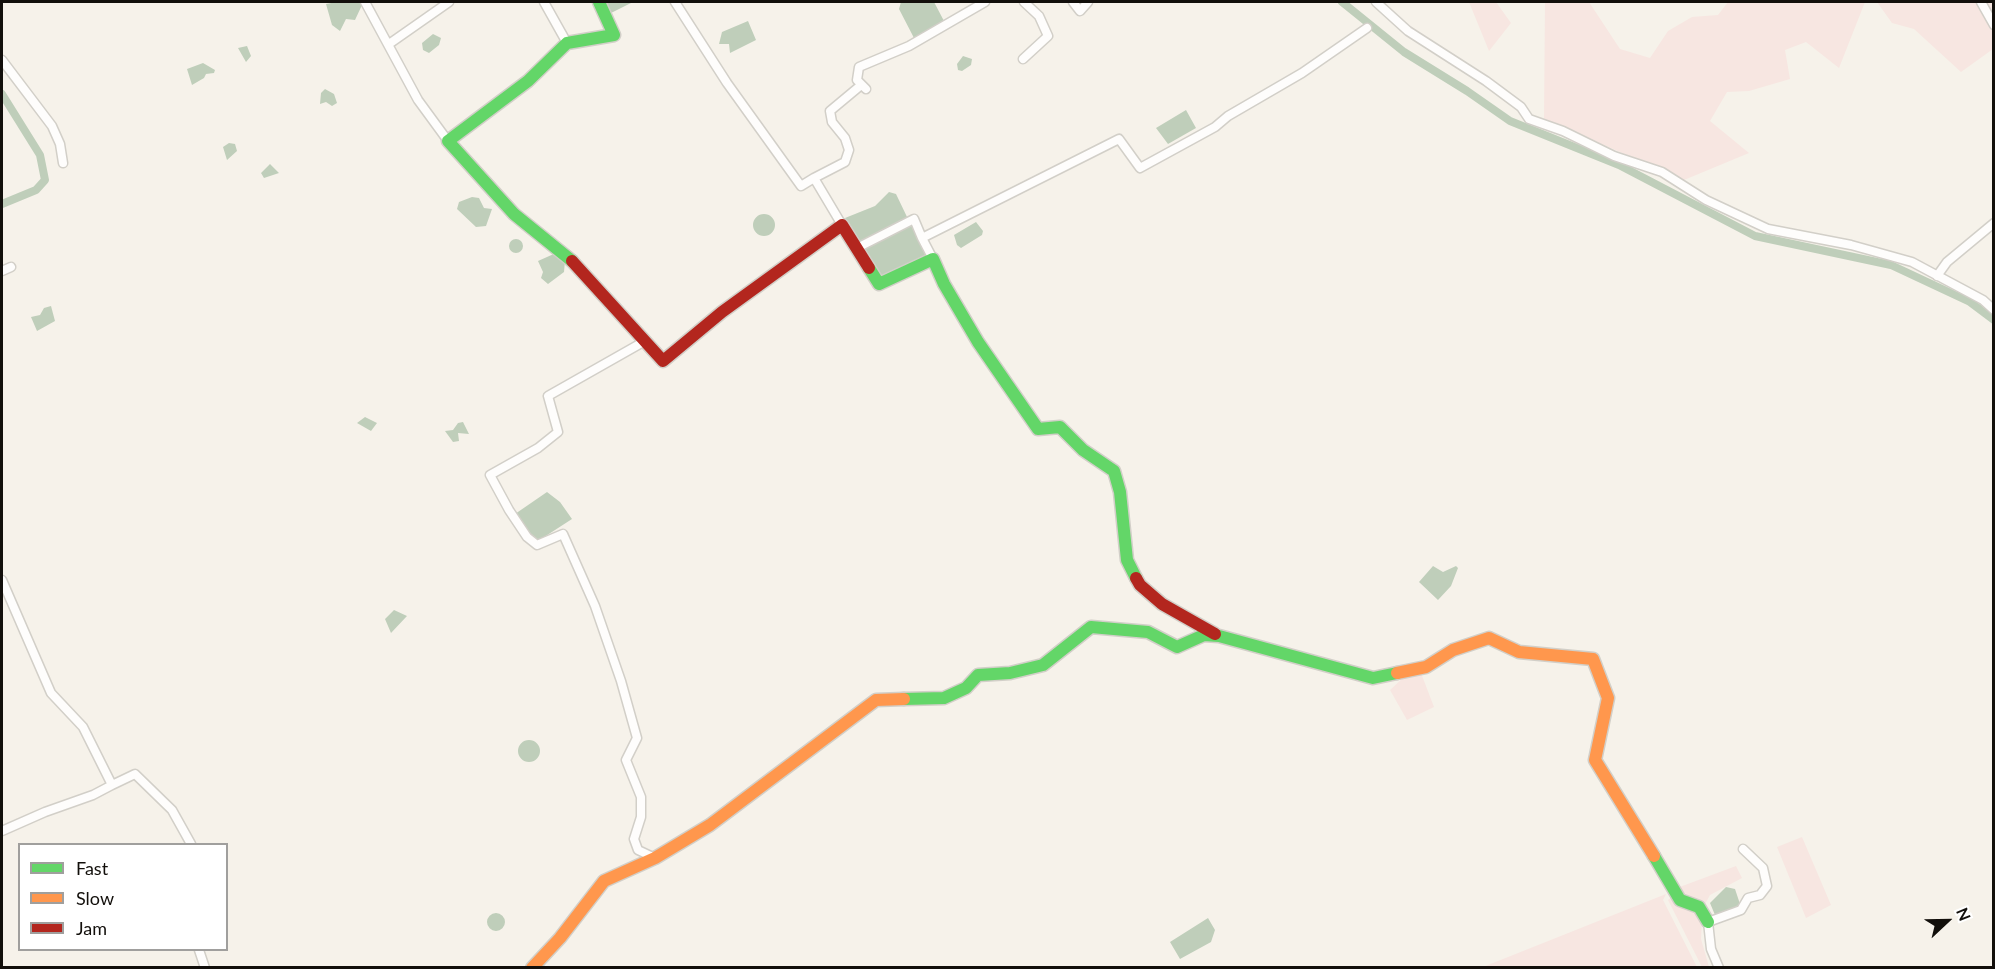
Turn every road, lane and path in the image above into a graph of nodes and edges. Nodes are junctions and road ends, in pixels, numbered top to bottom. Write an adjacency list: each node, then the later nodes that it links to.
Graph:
1 (365, 2): 14 (street)
2 (449, 2): 14 (street)
3 (544, 2): 15 (street)
4 (599, 2): 15 (street)
5 (675, 2): 20 (street)
6 (985, 2): 20 (street)
7 (1024, 2): 16 (street)
8 (1073, 2): 9 (street)
9 (1088, 2)
10 (1377, 2): 28 (street)
11 (1981, 2): 12 (street)
12 (1994, 25)
13 (1367, 28): 23 (street)
14 (389, 44): 18 (street)
15 (567, 44): 18 (street)
16 (1023, 59)
17 (2, 60): 19 (street)
18 (448, 141): 30 (street)
19 (63, 164)
20 (814, 178): 22 (street)
21 (1994, 223): 28 (street)
22 (842, 225): 24 (street); 30 (street)
23 (922, 238): 24 (street); 25 (street)
24 (857, 248): 25 (street)
25 (933, 259): 32 (street)
26 (11, 267): 27 (street)
27 (2, 271)
28 (1937, 276): 29 (street)
29 (1994, 310)
30 (645, 341): 37 (street)
31 (2, 580): 33 (street)
32 (1219, 636): 37 (street); 38 (street)
33 (112, 785): 34 (street); 35 (street)
34 (2, 831)
35 (190, 843)
36 (1743, 849): 38 (street)
37 (655, 858): 41 (street)
38 (1708, 922): 42 (street)
39 (199, 951): 40 (street)
40 (205, 968)
41 (532, 968)
42 (1719, 968)

